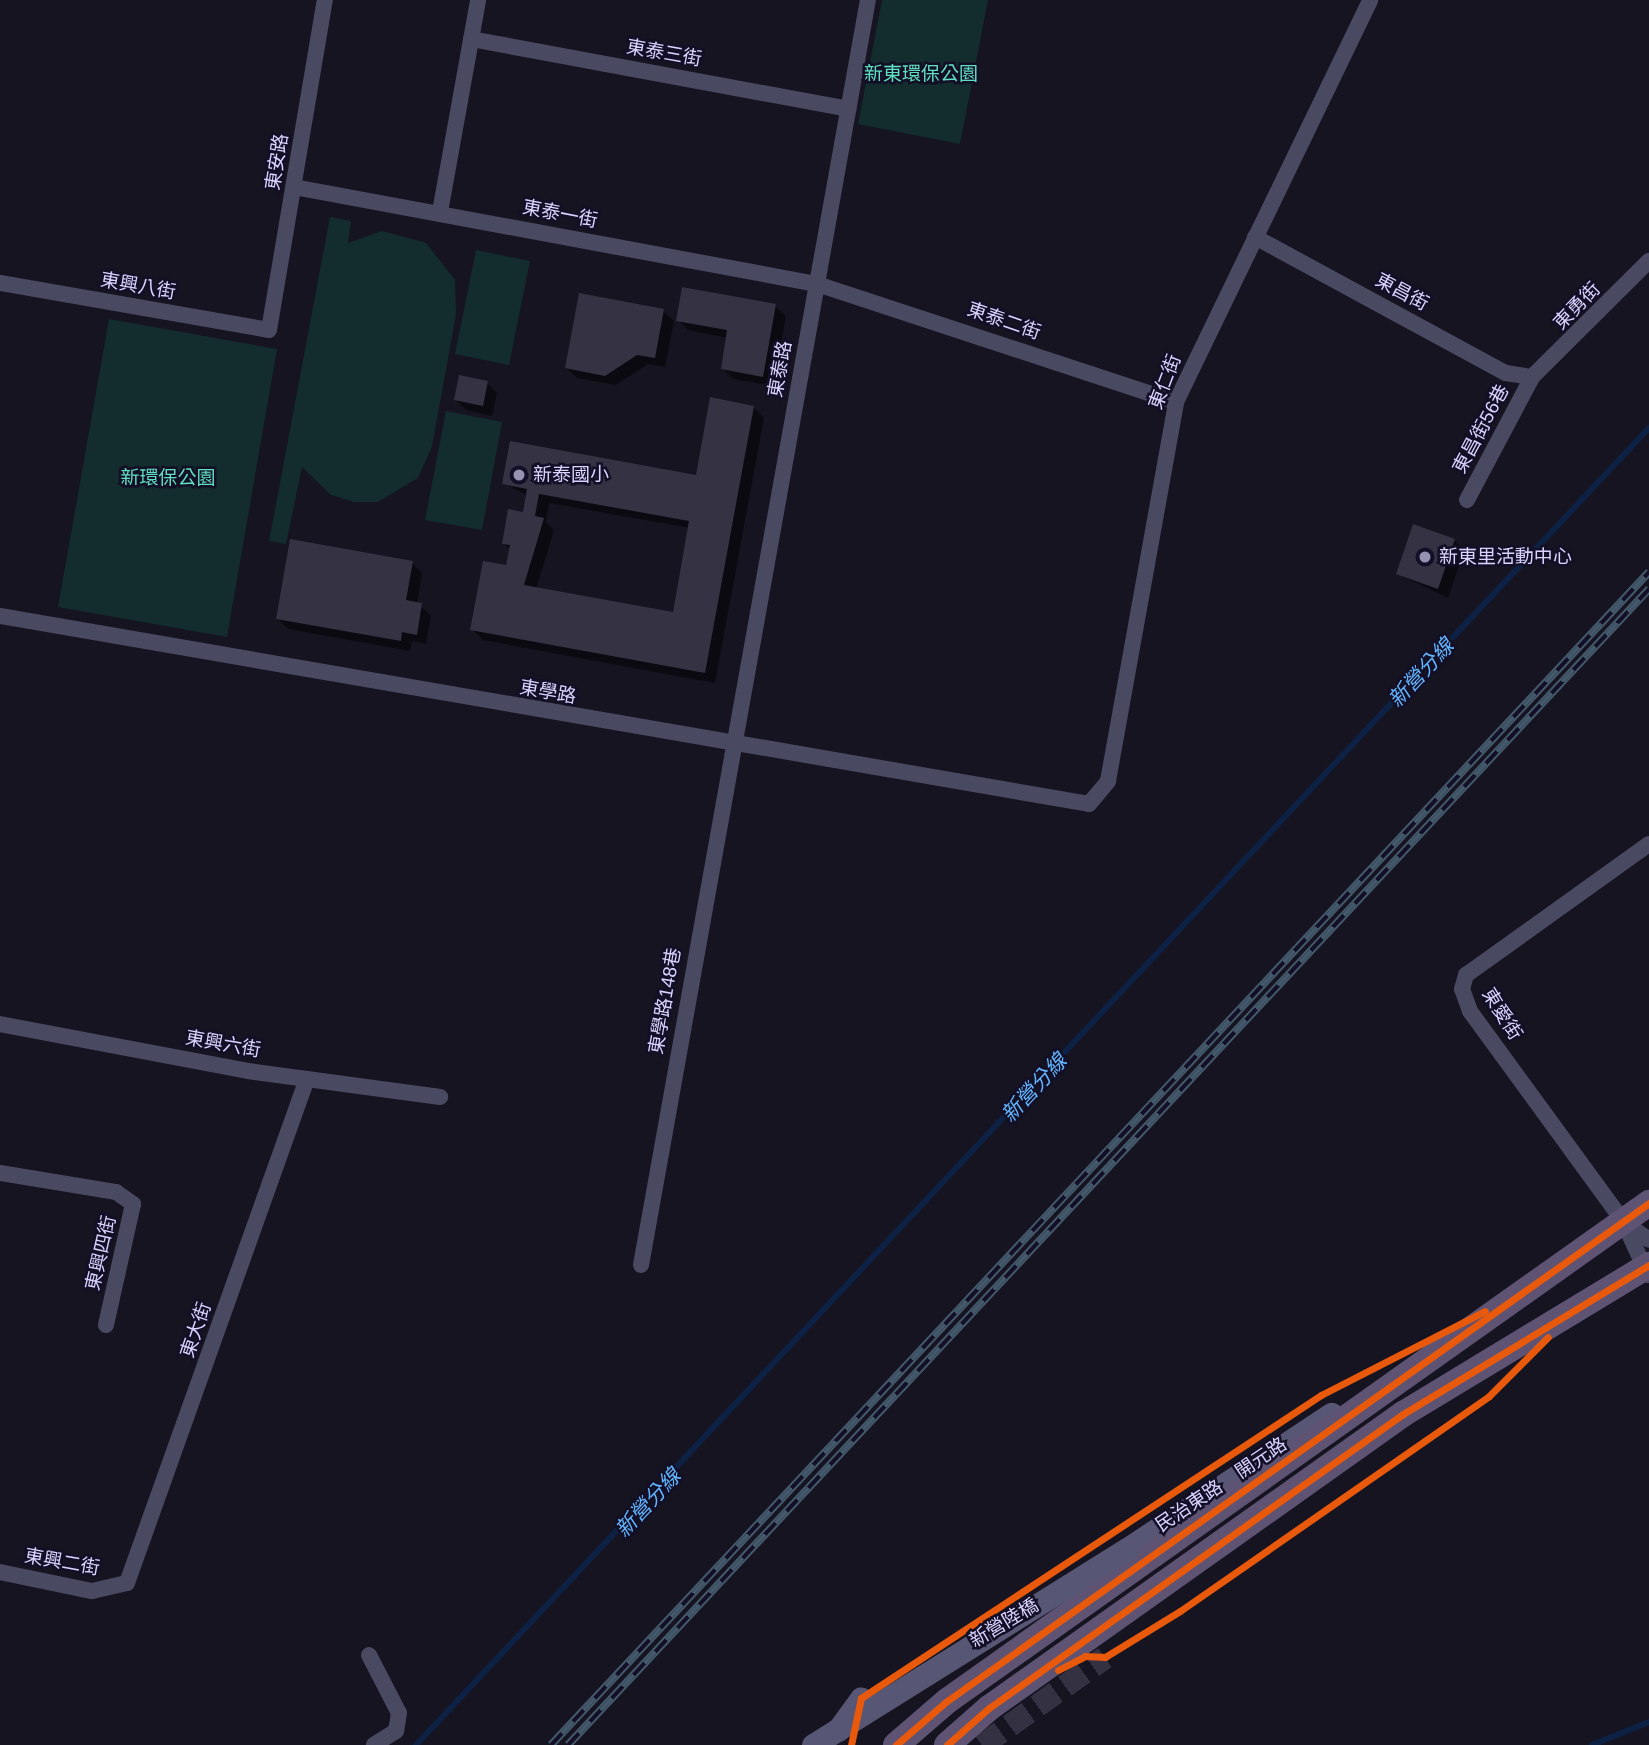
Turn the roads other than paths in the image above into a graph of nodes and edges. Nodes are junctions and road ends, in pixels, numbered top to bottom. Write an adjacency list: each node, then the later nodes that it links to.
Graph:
1 (325, 0): 7 (street, 東安路)
2 (478, 0): 5 (street)
3 (868, 0): 6 (street, 東泰路)
4 (1370, 0): 9 (street, 東仁街)
5 (471, 39): 6 (street, 東泰三街); 8 (street)
6 (849, 109): 12 (street, 東泰路)
7 (294, 187): 8 (street, 東泰一街); 13 (street, 東安路)
8 (440, 212): 12 (street, 東泰一街)
9 (1255, 237): 14 (street, 東昌街); 15 (street, 東仁街)
10 (1649, 261): 14 (street, 東勇街)
11 (0, 283): 13 (street, 東興八街)
12 (817, 284): 15 (street, 東泰二街); 18 (street, 東泰路)
13 (269, 330)
14 (1532, 377): 16 (street, 東昌街56巷)
15 (1176, 402): 19 (street, 東仁街)
16 (1467, 500)
17 (0, 616): 18 (street, 東學路)
18 (736, 746): 19 (street, 東學路); 28 (street, 東學路148巷)
19 (1089, 804)
20 (1649, 844): 26 (street, 東愛街)
21 (0, 1024): 22 (street, 東興六街)
22 (307, 1079): 23 (street, 東興六街); 35 (street, 東大街)
23 (440, 1097)
24 (0, 1173): 32 (street, 東興四街)
25 (1649, 1203): 26 (main road, 開元路)
26 (1623, 1221): 27 (street); 29 (street); 30 (main road, 開元路)
27 (1649, 1240)
28 (642, 1265)
29 (1647, 1270): 31 (main road)
30 (1535, 1285): 33 (street, 民治東路); 41 (main road, 開元路)
31 (1565, 1319): 42 (main road); 43 (street)
32 (106, 1325)
33 (1127, 1549): 40 (street, 新營陸橋, bridge)
34 (0, 1572): 35 (street, 東興二街)
35 (117, 1588)
36 (369, 1655): 39 (street)
37 (861, 1698): 38 (street)
38 (834, 1735)
39 (374, 1745)
40 (813, 1745)
41 (896, 1745)
42 (947, 1745)
43 (967, 1745)

